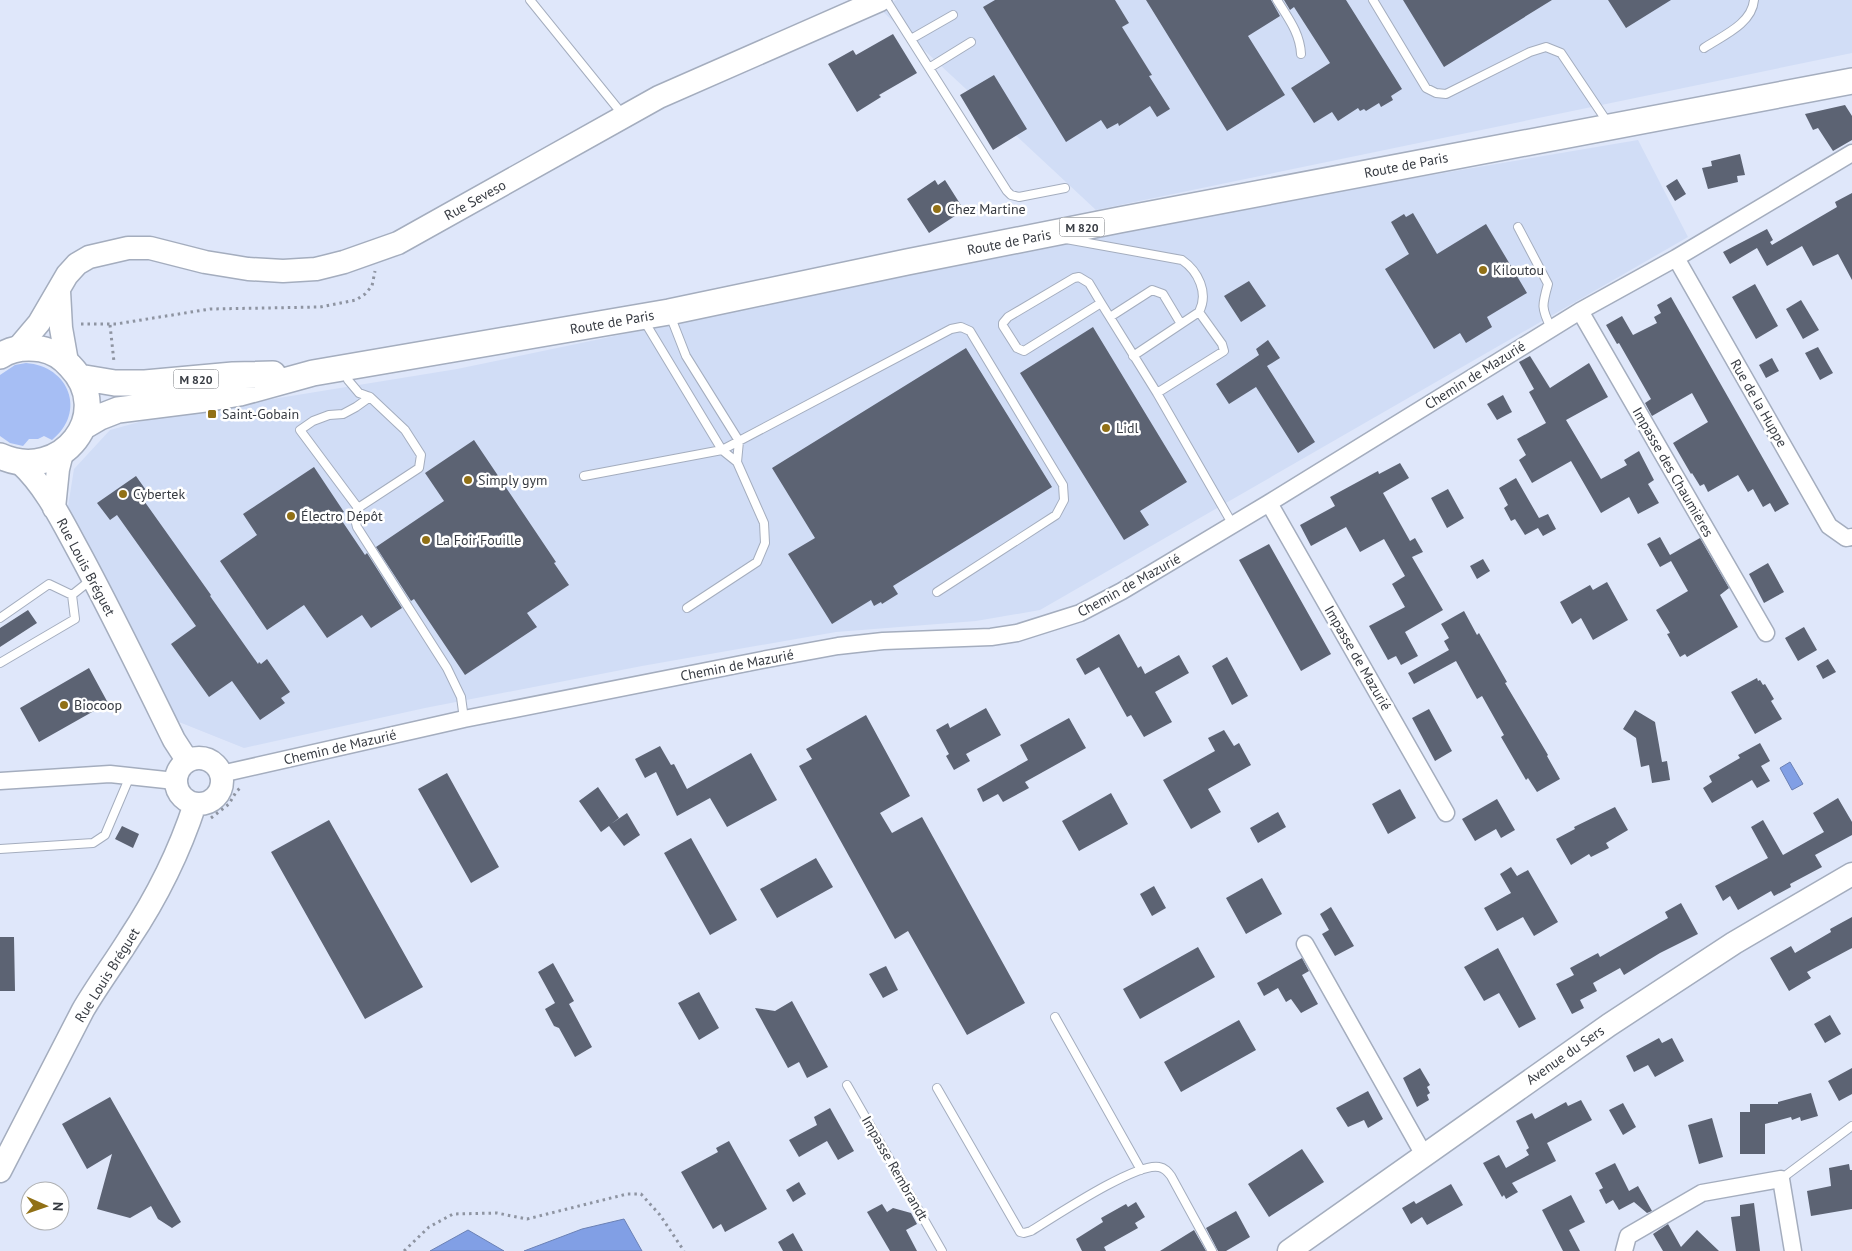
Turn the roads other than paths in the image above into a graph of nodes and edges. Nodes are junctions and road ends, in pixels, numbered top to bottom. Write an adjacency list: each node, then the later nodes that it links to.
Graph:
1 (530, 0): 14 (lane)
2 (880, 0): 14 (street, Rue Seveso)
3 (886, 0): 8 (lane)
4 (1277, 0): 11 (lane)
5 (1373, 0): 15 (lane)
6 (1754, 0): 10 (lane)
7 (953, 15): 8 (lane)
8 (911, 39): 12 (lane)
9 (971, 42): 12 (lane)
10 (1704, 48)
11 (1300, 54)
12 (929, 68): 17 (lane)
13 (1852, 81): 15 (main road, Route de Paris / M 820)
14 (625, 116): 21 (street, Rue Seveso)
15 (1610, 127): 19 (main road, Route de Paris / M 820)
16 (1852, 153): 20 (street, Chemin de Mazurié)
17 (1065, 188)
18 (1518, 227): 29 (lane)
19 (1044, 235): 24 (main road, Route de Paris / M 820); 25 (lane)
20 (1676, 258): 23 (street, Chemin de Mazurié); 48 (street, Rue de la Huppe)
21 (59, 291): 30 (street, Rue Seveso); 33 (street)
22 (1101, 303): 22 (lane); 27 (lane)
23 (1580, 311): 29 (street, Chemin de Mazurié); 54 (street, Impasse des Chaumières)
24 (669, 312): 26 (main road, Route de Paris / M 820); 38 (lane)
25 (1199, 312): 28 (lane); 35 (lane)
26 (642, 317): 32 (main road, Route de Paris / M 820); 39 (lane)
27 (1110, 317): 28 (lane); 31 (lane)
28 (1181, 324): 31 (lane)
29 (1551, 328): 44 (street, Chemin de Mazurié)
30 (8, 352): 33 (main road)
31 (1133, 356): 35 (lane)
32 (345, 368): 34 (main road, Route de Paris / M 820); 36 (lane)
33 (73, 370): 34 (main road, Route de Paris / M 820); 37 (main road)
34 (313, 373): 37 (main road, Route de Paris / M 820)
35 (1157, 393): 47 (lane)
36 (370, 397): 46 (lane); 46 (lane)
37 (83, 427): 40 (main road)
38 (739, 441): 39 (lane); 42 (lane); 50 (lane)
39 (722, 450): 42 (lane); 43 (lane)
40 (62, 453): 41 (main road); 45 (street, Rue Louis Bréguet)
41 (10, 460): 45 (street, Rue Louis Bréguet)
42 (736, 462): 52 (lane)
43 (584, 476)
44 (1269, 503): 47 (street, Chemin de Mazurié); 63 (street, Impasse de Mazurié)
45 (54, 508): 49 (street, Rue Louis Bréguet)
46 (358, 508): 56 (lane)
47 (1233, 525): 56 (street, Chemin de Mazurié)
48 (1852, 537)
49 (93, 578): 51 (lane); 57 (street, Rue Louis Bréguet)
50 (937, 592)
51 (72, 595): 53 (lane); 55 (lane)
52 (687, 608)
53 (0, 618)
54 (1766, 633)
55 (0, 663)
56 (464, 719): 58 (street, Chemin de Mazurié)
57 (187, 760): 58 (street); 60 (street)
58 (221, 774): 62 (street)
59 (130, 776): 60 (street); 61 (street); 64 (lane)
60 (175, 780): 62 (street)
61 (0, 781)
62 (195, 804): 73 (street, Rue Louis Bréguet)
63 (1446, 813)
64 (0, 849)
65 (1852, 874): 71 (street, Avenue du Sers)
66 (1305, 944): 71 (street)
67 (1055, 1017): 72 (lane)
68 (847, 1085): 76 (lane, Impasse Rembrandt)
69 (937, 1088): 72 (lane)
70 (1852, 1126): 74 (lane)
71 (1424, 1155): 75 (street, Avenue du Sers)
72 (1141, 1170): 77 (lane)
73 (0, 1171)
74 (1781, 1179): 80 (street); 81 (street)
75 (1323, 1227): 78 (street, Avenue du Sers); 79 (street)
76 (942, 1251)
77 (1212, 1251)
78 (1289, 1251)
79 (1304, 1251)
80 (1624, 1251)
81 (1793, 1251)

